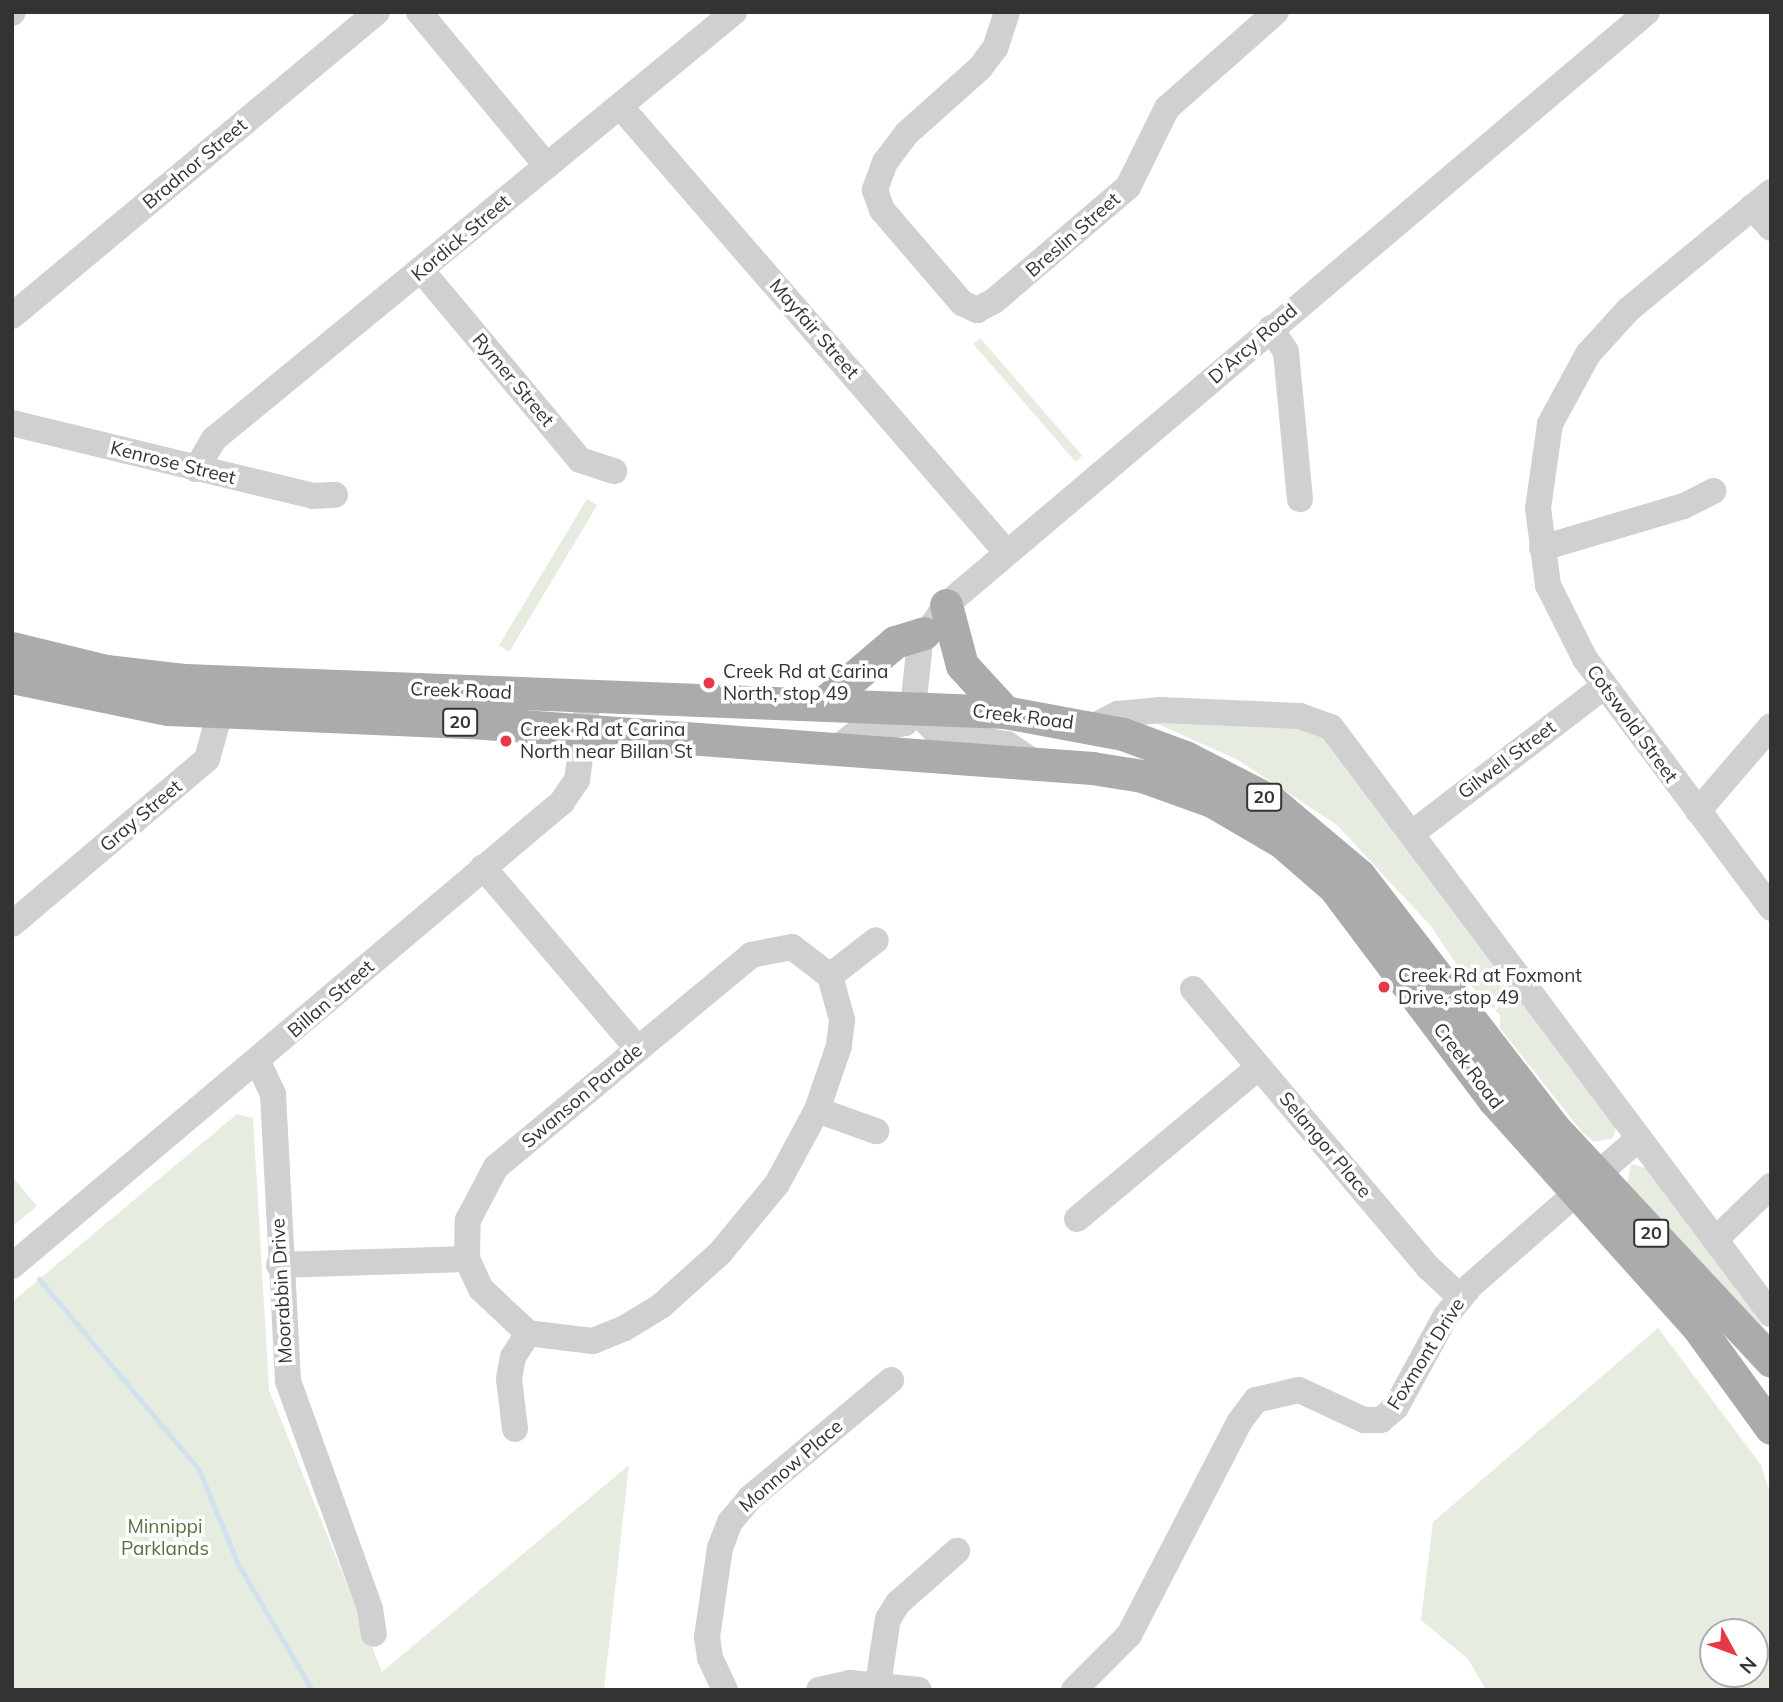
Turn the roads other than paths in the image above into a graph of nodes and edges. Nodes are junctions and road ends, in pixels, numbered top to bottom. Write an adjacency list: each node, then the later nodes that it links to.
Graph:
1 (377, 12): 12 (street, Bradnor Street)
2 (419, 12): 8 (street)
3 (734, 12): 7 (street, Kordick Street)
4 (1007, 12): 5 (street, Breslin Street)
5 (1276, 12)
6 (1647, 12): 13 (street, D'Arcy Road)
7 (620, 106): 8 (street, Kordick Street); 21 (street, Mayfair Street)
8 (547, 166): 11 (street, Kordick Street)
9 (1762, 199): 10 (street); 20 (street, Cotswold Street)
10 (1771, 228)
11 (422, 271): 15 (street, Kordick Street); 16 (street, Rymer Street)
12 (12, 316)
13 (1271, 328): 19 (street); 21 (street, D'Arcy Road)
14 (12, 423): 15 (street, Kenrose Street)
15 (197, 469): 18 (street, Kenrose Street)
16 (614, 471)
17 (1713, 491): 20 (street)
18 (335, 495)
19 (1300, 499)
20 (1542, 548): 26 (street, Cotswold Street)
21 (1007, 553): 22 (street, D'Arcy Road)
22 (946, 606): 23 (street, D'Arcy Road); 31 (main road)
23 (924, 633): 29 (main road); 30 (street, D'Arcy Road)
24 (12, 648): 28 (main road, Creek Road / 20)
25 (12, 677): 28 (main road, Creek Road / 20)
26 (1603, 687): 37 (street, Cotswold Street); 38 (street, Gilwell Street)
27 (587, 695): 28 (main road, Creek Road / 20); 29 (main road, Creek Road / 20); 34 (street, Billan Street)
28 (225, 697): 34 (main road, Creek Road / 20); 41 (street, Gray Street)
29 (822, 704): 30 (main road, Creek Road / 20)
30 (913, 708): 31 (main road, Creek Road / 20); 35 (street); 36 (street, Creek Road)
31 (1005, 712): 33 (main road, Creek Road / 20)
32 (1771, 726): 37 (street)
33 (1092, 727): 38 (street, Creek Road); 51 (main road, Creek Road / 20)
34 (585, 730): 35 (main road, Creek Road / 20); 39 (street, Billan Street)
35 (836, 749): 36 (main road, Creek Road / 20)
36 (1035, 763): 51 (main road, Creek Road / 20)
37 (1698, 811): 40 (street, Cotswold Street)
38 (1411, 834): 50 (street, Creek Road)
39 (483, 867): 45 (street); 46 (street, Billan Street)
40 (1771, 908)
41 (12, 924)
42 (876, 940): 43 (street)
43 (830, 976): 45 (street, Swanson Parade); 48 (street)
44 (1193, 989): 47 (street, Selangor Place)
45 (638, 1049): 55 (street, Swanson Parade)
46 (258, 1062): 56 (street, Moorabbin Drive); 57 (street, Billan Street)
47 (1259, 1067): 53 (street); 58 (street, Selangor Place)
48 (817, 1110): 49 (street); 60 (street)
49 (876, 1131)
50 (1639, 1138): 51 (street, Foxmont Drive); 54 (street, Creek Road)
51 (1585, 1183): 58 (street, Foxmont Drive); 61 (main road, Creek Road / 20); 63 (main road, Creek Road / 20)
52 (1771, 1186): 54 (street)
53 (1077, 1219)
54 (1715, 1240): 59 (street, Creek Road)
55 (467, 1259): 56 (street); 60 (street, Swanson Parade)
56 (279, 1265): 66 (street, Moorabbin Drive)
57 (12, 1266)
58 (1460, 1297): 71 (street, Foxmont Drive)
59 (1771, 1314)
60 (528, 1333): 64 (street)
61 (1771, 1361)
62 (891, 1380): 68 (street, Monnow Place)
63 (1771, 1428)
64 (514, 1429)
65 (957, 1551): 67 (street)
66 (374, 1634)
67 (878, 1684): 69 (street); 70 (street)
68 (725, 1690)
69 (819, 1690)
70 (919, 1690)
71 (1074, 1690)

